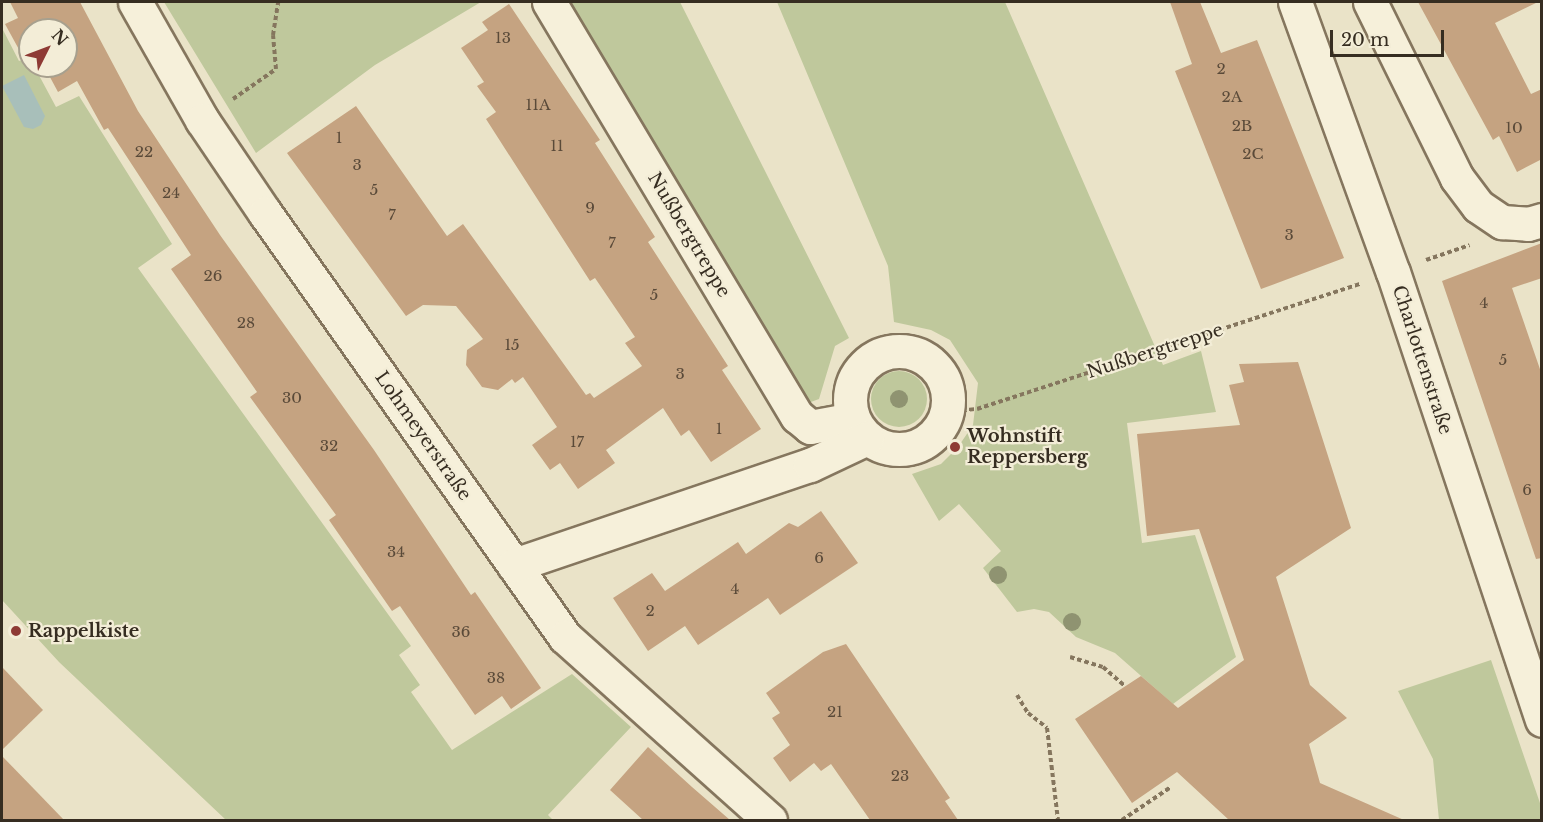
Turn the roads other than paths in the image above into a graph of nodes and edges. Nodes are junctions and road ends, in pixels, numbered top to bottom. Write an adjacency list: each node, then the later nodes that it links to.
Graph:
1 (135, 2): 7 (street, Lohmeyerstraße)
2 (549, 2): 6 (street, Nußbergtreppe)
3 (1295, 2): 8 (street, Charlottenstraße)
4 (1370, 2): 5 (street)
5 (1542, 220)
6 (860, 428): 6 (street); 7 (street)
7 (514, 565): 9 (street, Lohmeyerstraße)
8 (1542, 720)
9 (770, 820)

